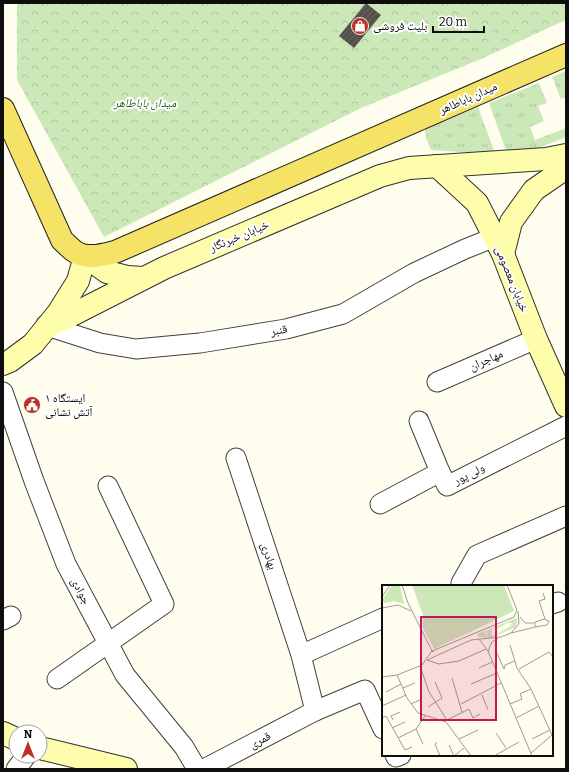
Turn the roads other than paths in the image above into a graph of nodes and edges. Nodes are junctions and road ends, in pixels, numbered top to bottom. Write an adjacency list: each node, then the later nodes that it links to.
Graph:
1 (566, 55): 7 (main road, میدان باباطاهر)
2 (3, 109): 7 (main road)
3 (566, 155): 4 (main road, خیابان خبرنگار)
4 (438, 166): 6 (main road, خیابان معصومی); 8 (main road, خیابان خبرنگار)
5 (566, 168): 6 (main road)
6 (499, 246): 9 (street, قنبر); 10 (main road, خیابان معصومی)
7 (85, 256): 8 (main road); 9 (main road, خیابان خبرنگار)
8 (144, 278): 9 (main road, خیابان خبرنگار)
9 (47, 326): 11 (main road, خیابان خبرنگار)
10 (536, 338): 12 (street, مهاجران); 14 (main road, خیابان معصومی)
11 (3, 364)
12 (436, 382)
13 (3, 392): 24 (street, جوادی)
14 (566, 406)
15 (419, 421): 18 (street)
16 (566, 426): 18 (street, ولی پور)
17 (236, 458): 25 (street, بهادری)
18 (440, 472): 20 (street, ولی پور)
19 (108, 486): 24 (street)
20 (380, 504)
21 (566, 516): 22 (street)
22 (459, 585)
23 (382, 618): 25 (street)
24 (108, 643): 26 (street); 31 (street, جوادی)
25 (301, 655): 27 (street, بهادری)
26 (57, 678)
27 (315, 711): 28 (street, قمری); 32 (street, قمری)
28 (382, 727)
29 (48, 750): 30 (main road)
30 (126, 769)
31 (197, 769)
32 (204, 769)

